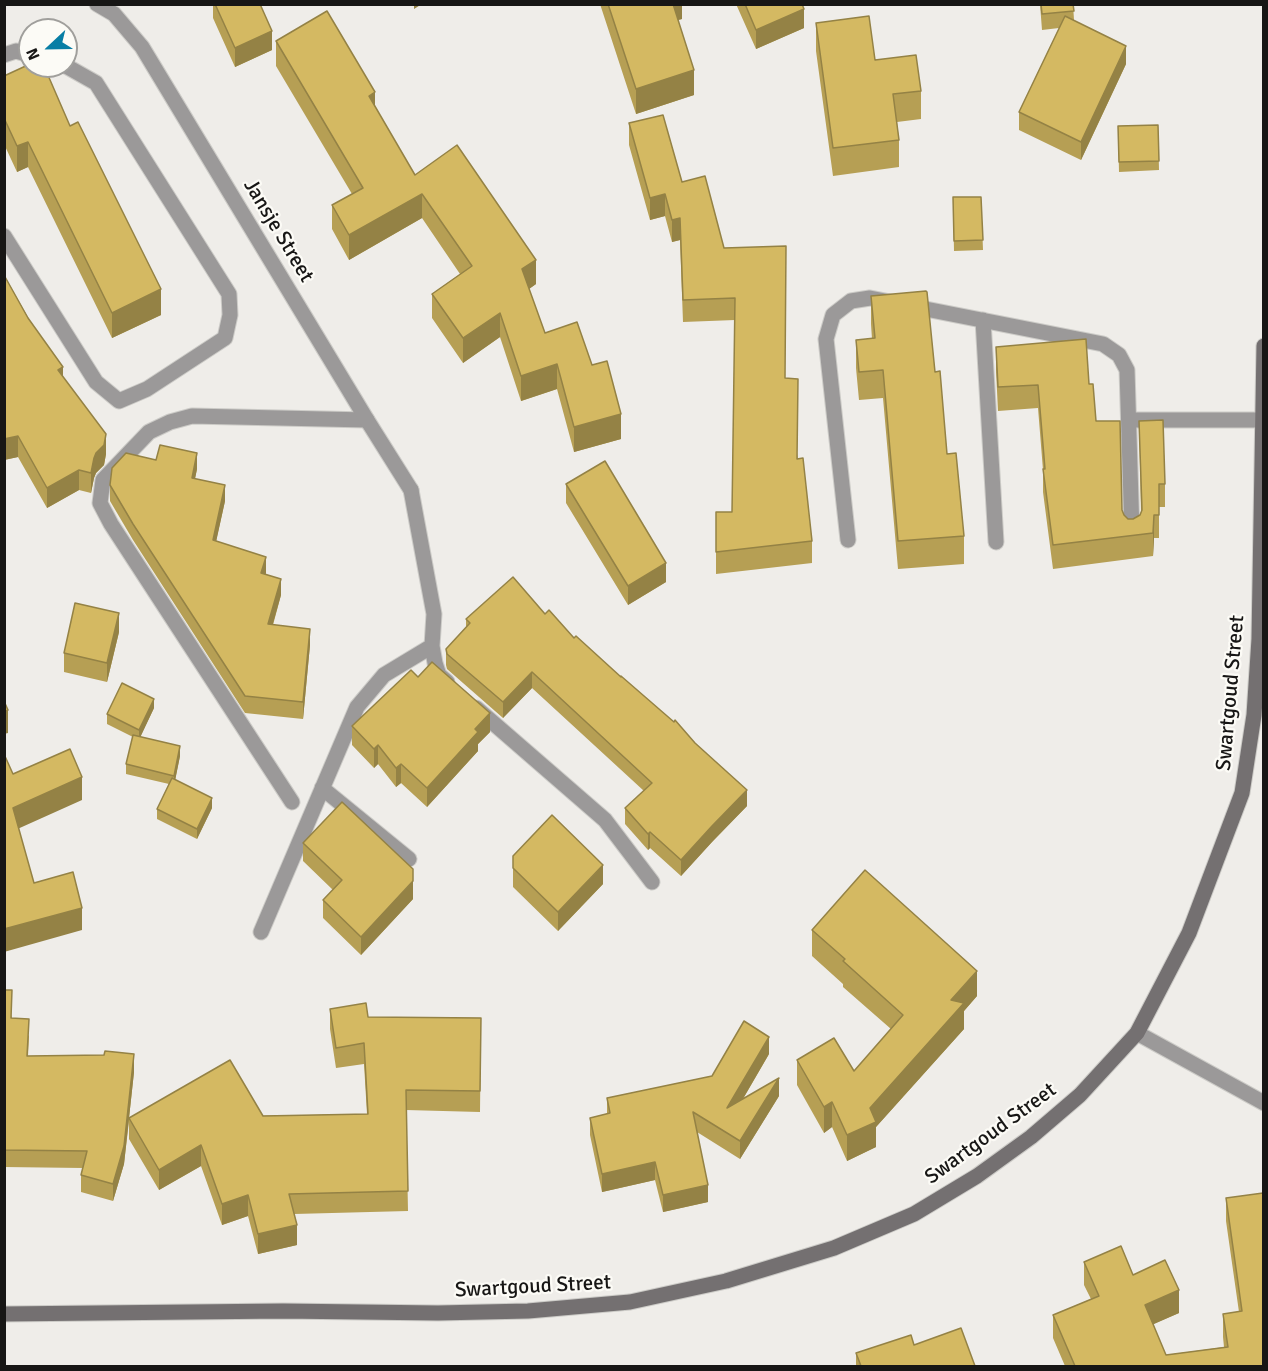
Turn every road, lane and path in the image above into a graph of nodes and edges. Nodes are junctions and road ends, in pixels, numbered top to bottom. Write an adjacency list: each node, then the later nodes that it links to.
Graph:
1 (97, 4): 7 (street, Jansje Street)
2 (78, 72): 3 (street)
3 (4, 236)
4 (983, 321): 8 (street); 11 (street); 12 (street)
5 (1263, 346): 6 (street, Swartgoud Street)
6 (1263, 396): 9 (street, Swartgoud Street)
7 (367, 420): 13 (street, Jansje Street); 15 (street)
8 (1129, 420): 9 (street); 10 (street)
9 (1262, 420): 19 (street, Swartgoud Street)
10 (1132, 533)
11 (848, 540)
12 (996, 542)
13 (432, 646): 14 (street); 17 (street)
14 (322, 788): 16 (street); 18 (street)
15 (292, 802)
16 (409, 859)
17 (652, 882)
18 (261, 932)
19 (1137, 1033): 20 (street); 21 (street, Swartgoud Street)
20 (1263, 1103)
21 (4, 1314)

